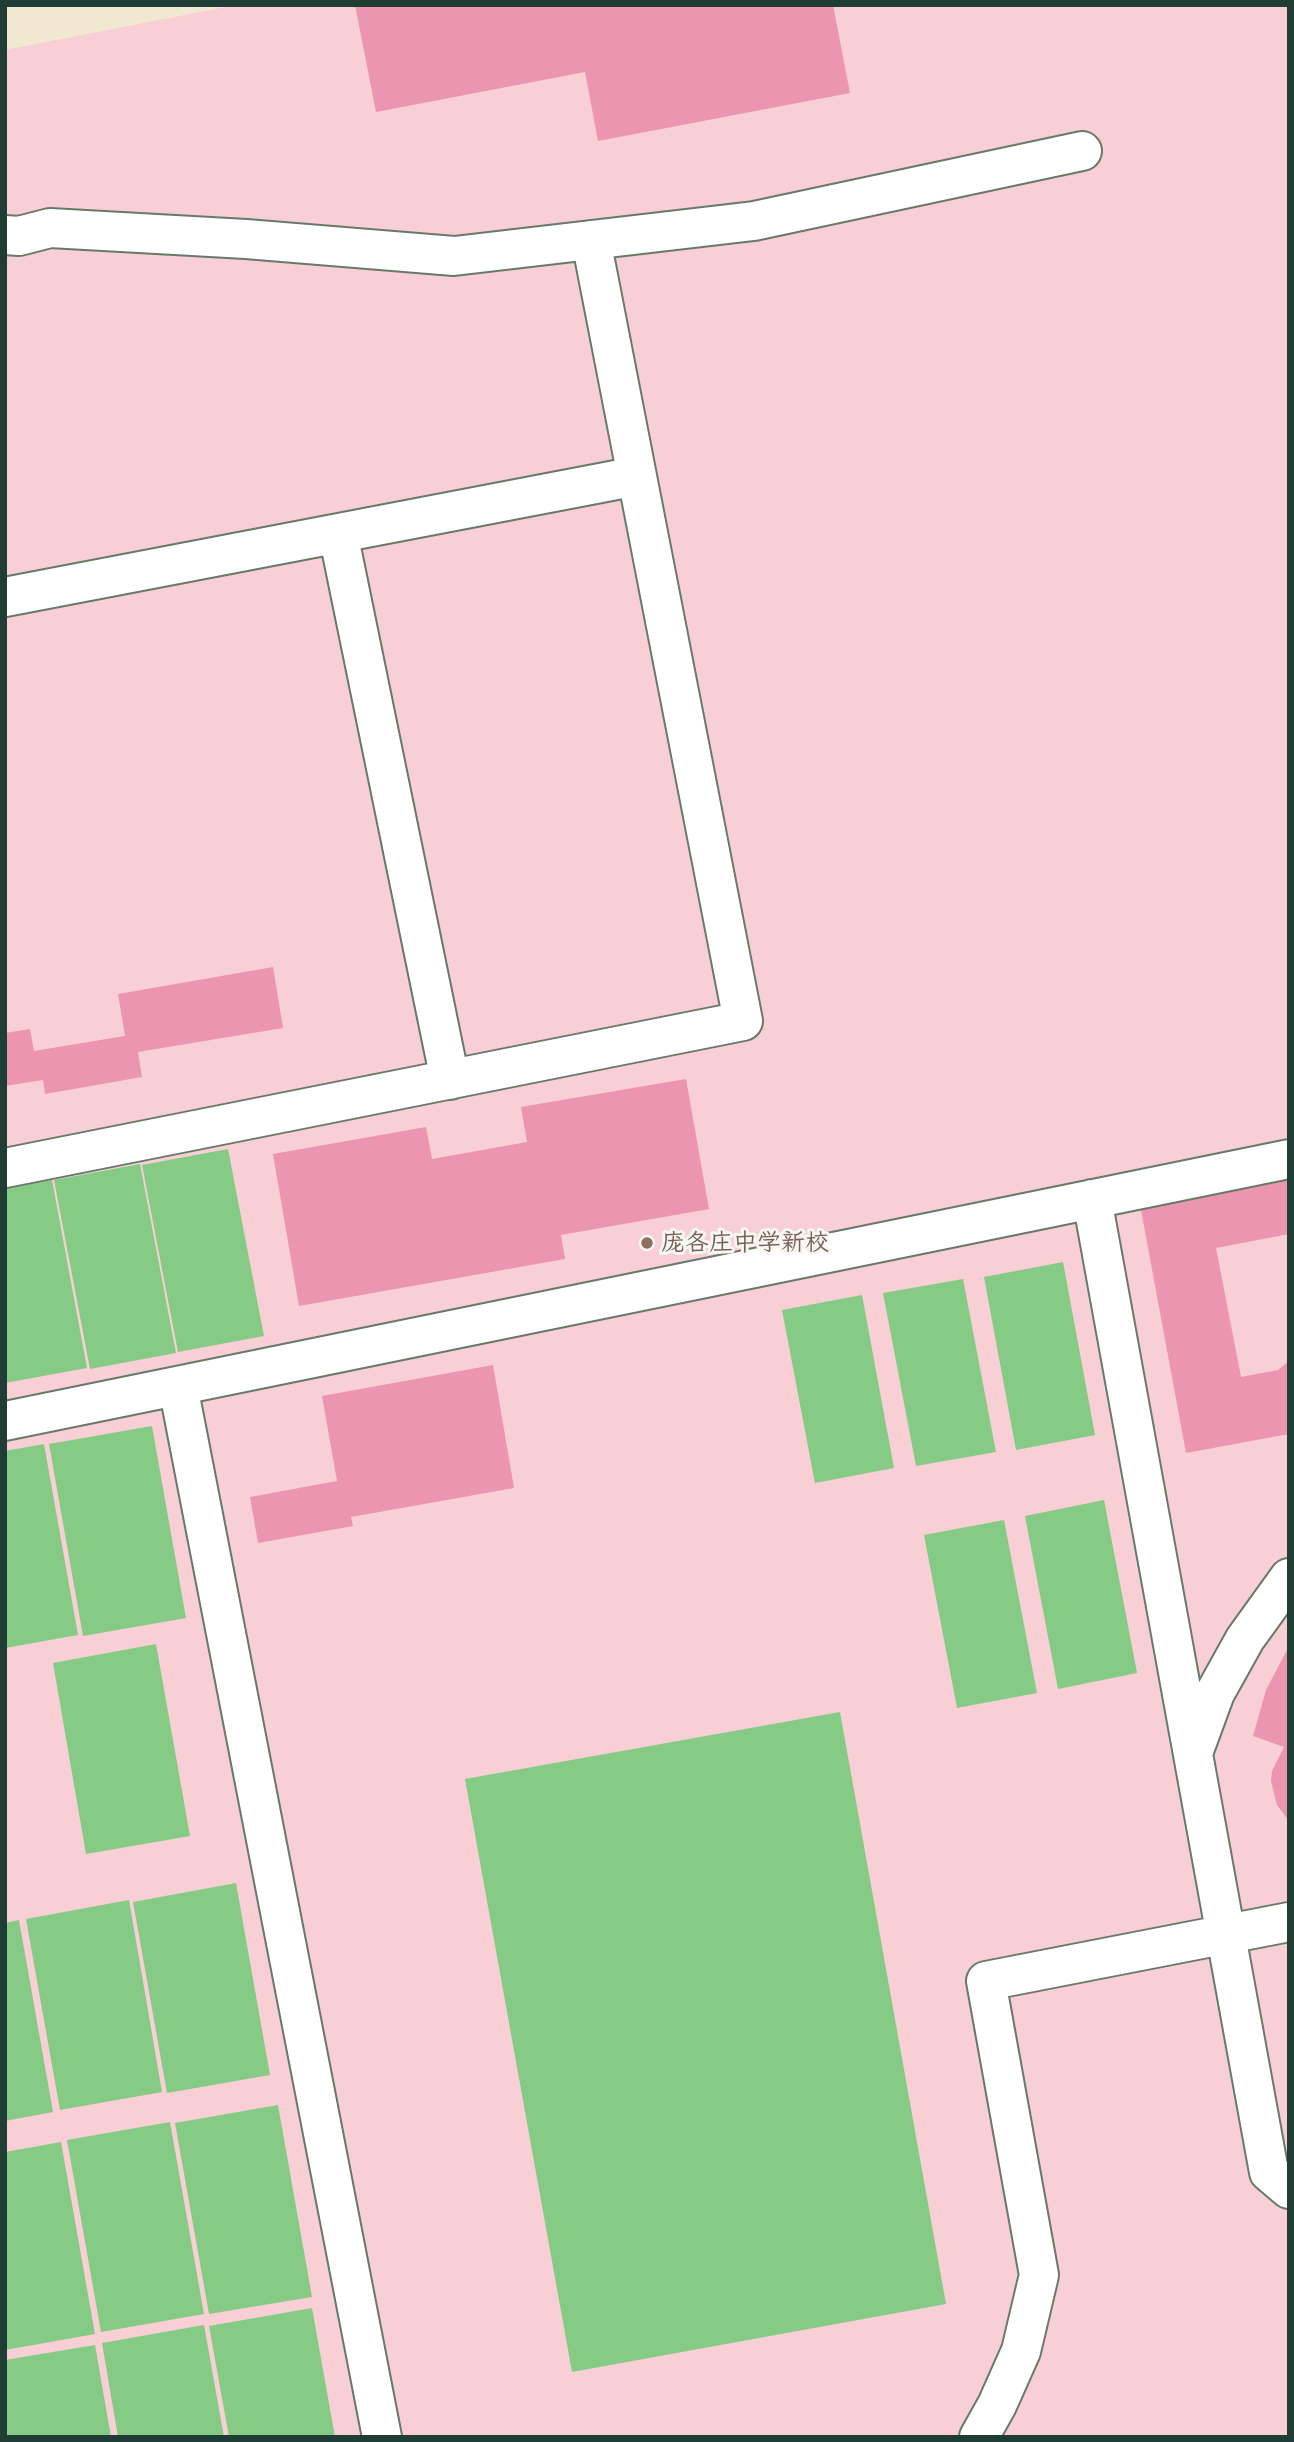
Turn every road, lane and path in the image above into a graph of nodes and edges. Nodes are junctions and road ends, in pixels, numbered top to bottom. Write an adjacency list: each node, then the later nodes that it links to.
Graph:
1 (1082, 151): 3 (street)
2 (5, 235): 3 (street)
3 (591, 240): 4 (street)
4 (637, 476): 5 (street); 7 (street)
5 (338, 533): 6 (street); 7 (street)
6 (5, 597)
7 (450, 1080): 9 (street)
8 (1289, 1159): 10 (street)
9 (5, 1168)
10 (1092, 1199): 11 (street); 14 (street)
11 (178, 1386): 12 (street); 18 (street)
12 (5, 1421)
13 (1289, 1578): 14 (street)
14 (1193, 1753): 16 (street)
15 (1289, 1922): 16 (street)
16 (1226, 1934): 17 (street); 19 (street)
17 (1289, 2189)
18 (382, 2437)
19 (979, 2437)

